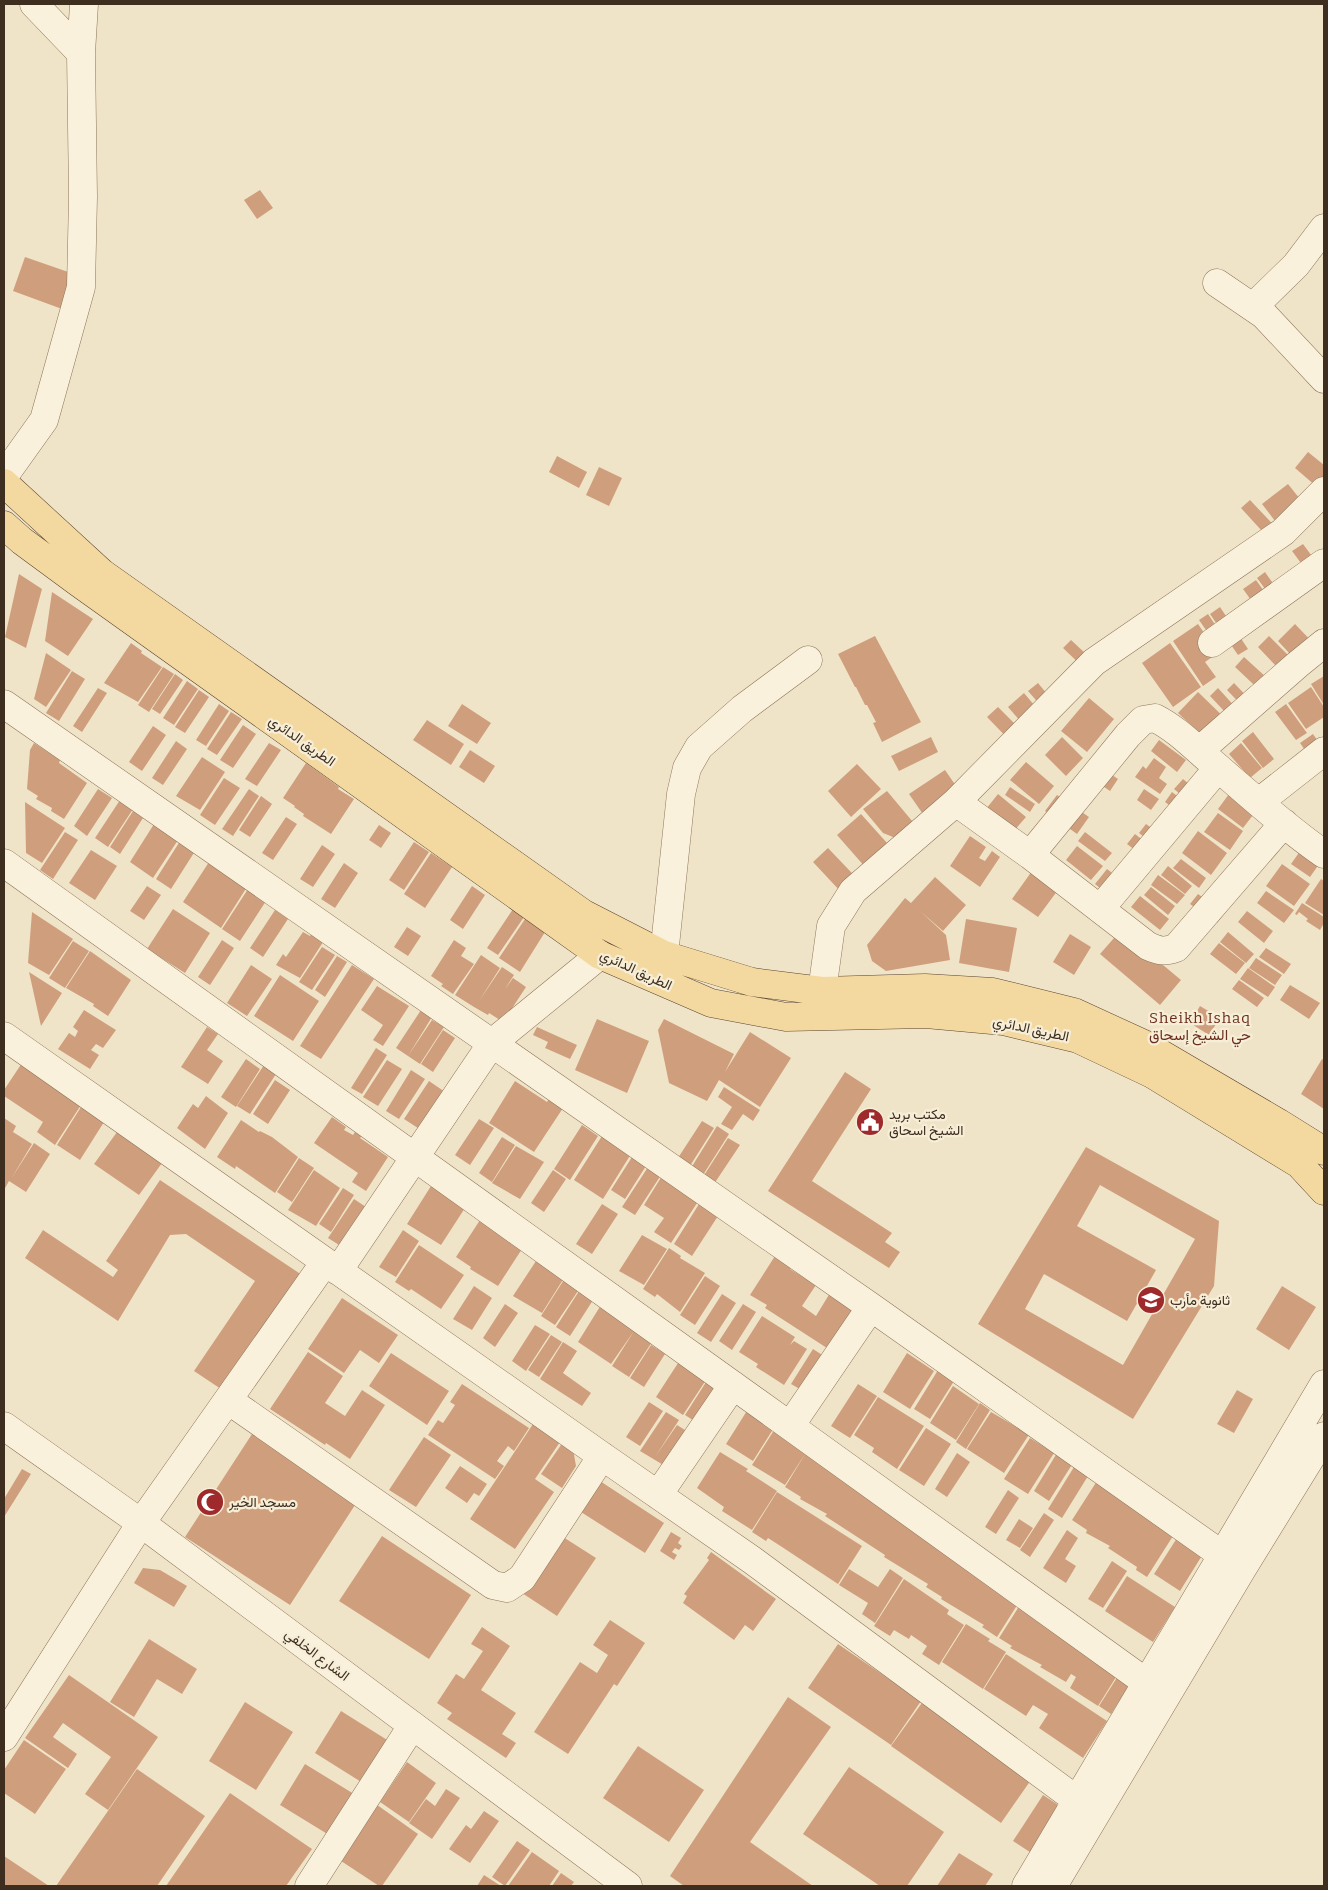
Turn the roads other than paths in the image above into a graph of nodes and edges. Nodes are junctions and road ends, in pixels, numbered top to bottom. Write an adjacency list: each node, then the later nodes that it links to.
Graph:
1 (34, 4): 3 (street)
2 (84, 4): 3 (street)
3 (81, 53): 8 (street)
4 (1324, 228): 6 (street)
5 (1217, 283): 6 (street)
6 (1253, 307): 7 (street)
7 (1324, 379)
8 (4, 476)
9 (4, 483): 27 (main road, الطريق الدائري)
10 (1324, 491): 19 (street)
11 (10, 536): 26 (main road, الطريق الدائري)
12 (1324, 563): 13 (street)
13 (1212, 643)
14 (1324, 643): 18 (street)
15 (808, 660): 27 (street)
16 (4, 704): 30 (street)
17 (1324, 751): 20 (street)
18 (1208, 759): 20 (street); 23 (street); 25 (street)
19 (956, 802): 23 (street); 28 (street)
20 (1259, 802): 21 (street)
21 (1284, 824): 22 (street); 25 (street)
22 (1324, 854)
23 (1030, 855): 25 (street)
24 (4, 864): 32 (street)
25 (1100, 909)
26 (600, 954): 30 (street); 33 (main road, الطريق الدائري)
27 (664, 956): 28 (main road, الطريق الدائري)
28 (822, 991): 31 (main road, الطريق الدائري)
29 (4, 1036): 34 (street)
30 (492, 1043): 32 (street); 35 (street)
31 (1324, 1151)
32 (414, 1157): 34 (street); 37 (street)
33 (1324, 1191)
34 (331, 1266): 38 (street); 42 (street)
35 (871, 1307): 40 (street); 45 (street)
36 (1324, 1384): 45 (street)
37 (733, 1385): 40 (street); 43 (street)
38 (228, 1400): 42 (street); 44 (street)
39 (4, 1426): 44 (street, الشارع الخلفي)
40 (790, 1426): 46 (street)
41 (1324, 1436): 45 (street)
42 (602, 1456): 43 (street)
43 (658, 1495): 49 (street)
44 (141, 1523): 47 (street, الشارع الخلفي); 48 (street)
45 (1233, 1563): 46 (street); 49 (street)
46 (1147, 1683): 49 (street)
47 (412, 1726): 50 (street); 51 (street, الشارع الخلفي)
48 (4, 1737)
49 (1088, 1806): 52 (street); 53 (street)
50 (309, 1886)
51 (628, 1886)
52 (1026, 1886)
53 (1053, 1886)

